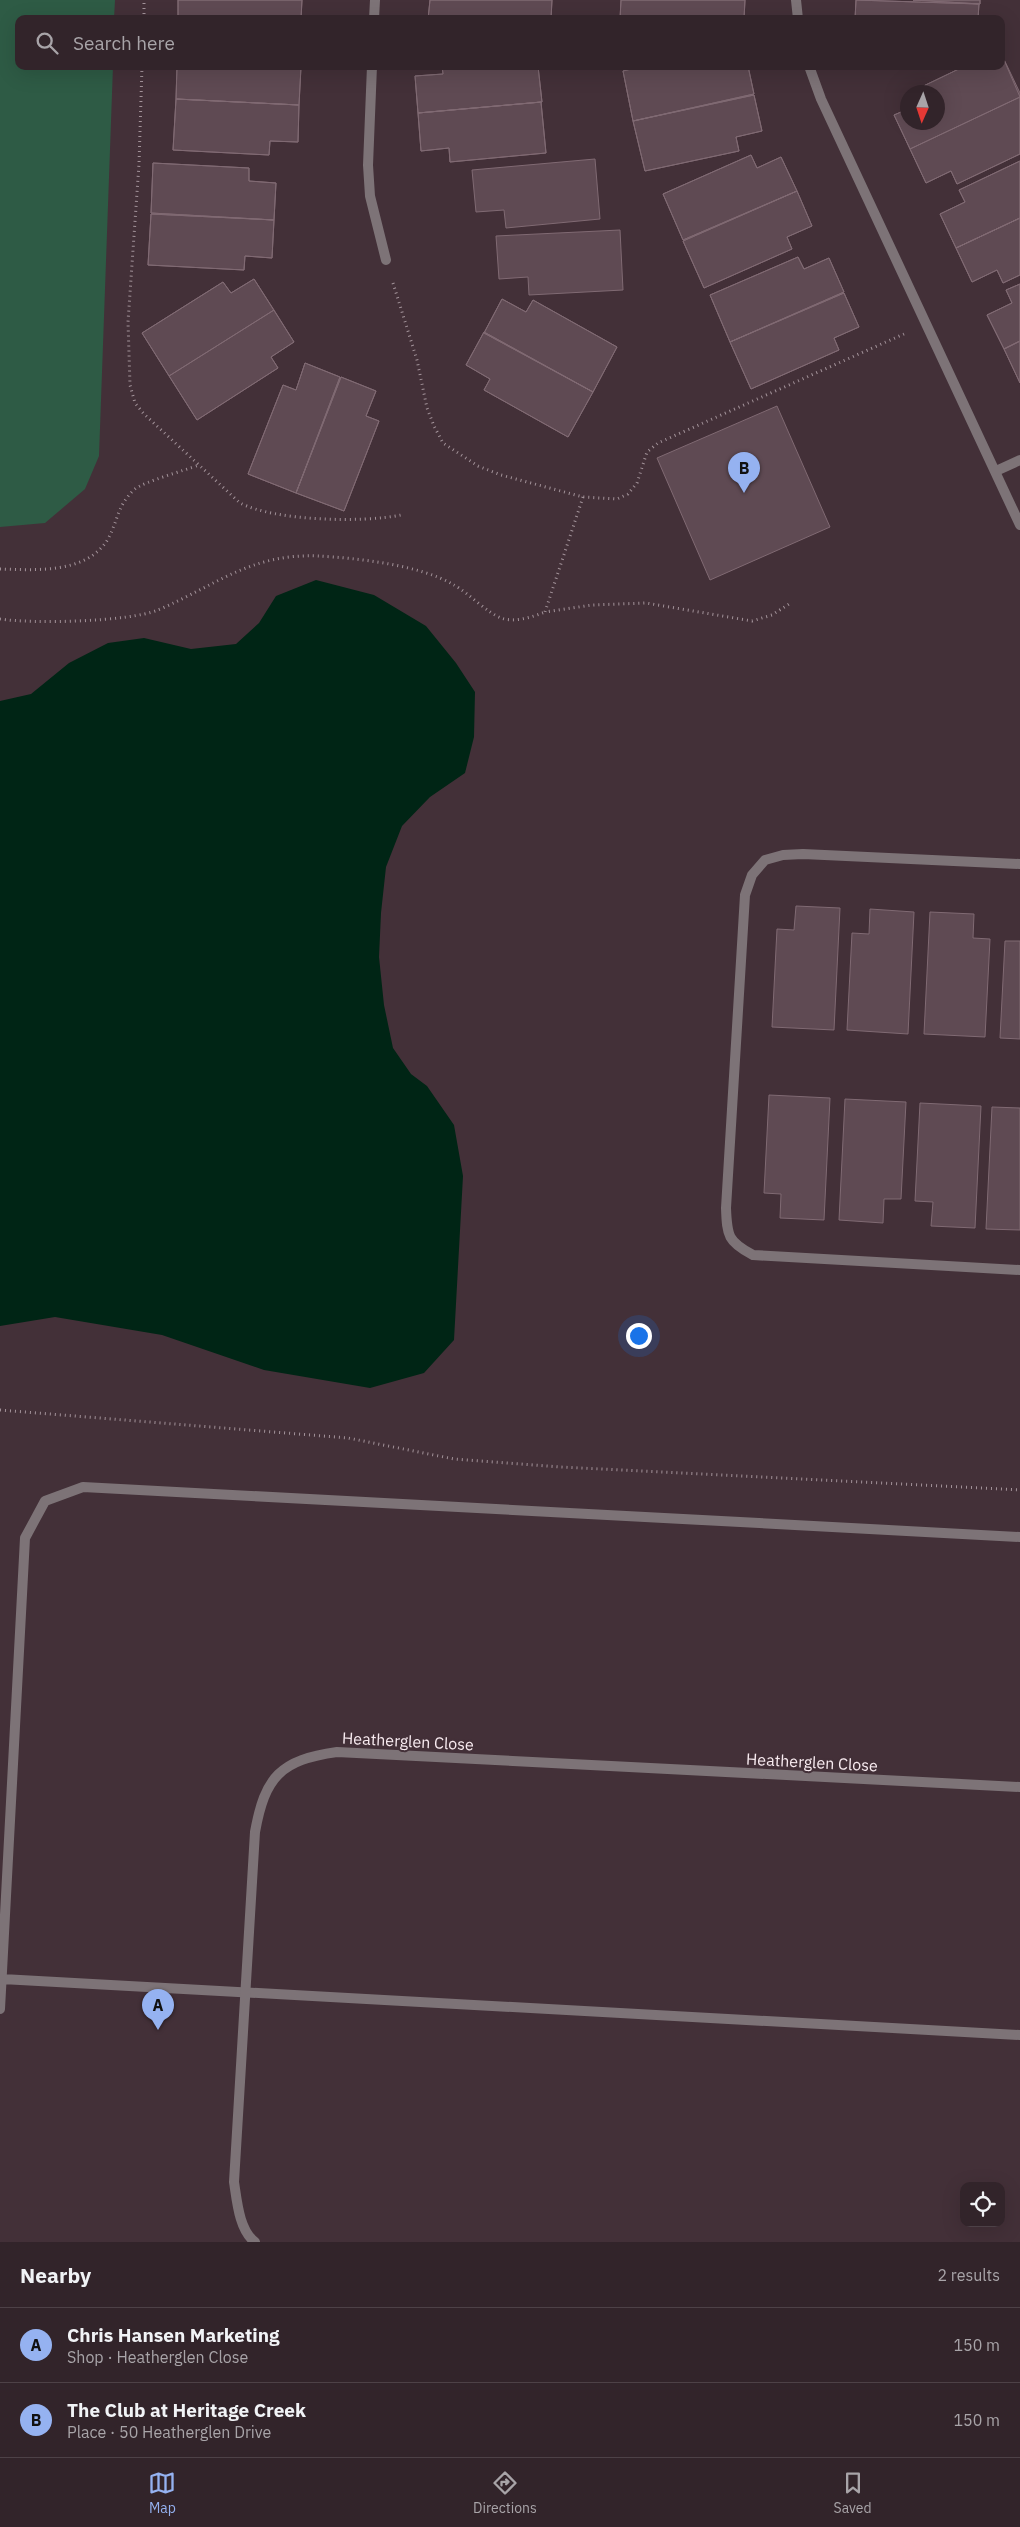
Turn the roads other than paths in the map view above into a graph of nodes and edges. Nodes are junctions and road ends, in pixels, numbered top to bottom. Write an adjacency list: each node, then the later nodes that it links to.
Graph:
1 (375, 0): 3 (street)
2 (796, 0): 4 (street)
3 (374, 15)
4 (798, 15)
5 (372, 70): 7 (street)
6 (810, 70): 9 (street)
7 (386, 260)
8 (1020, 460): 9 (street)
9 (996, 471): 10 (street)
10 (1020, 525)
11 (1020, 864): 12 (street)
12 (1020, 1270)
13 (1020, 1537): 15 (street)
14 (1020, 1787): 16 (street, Heatherglen Close)
15 (2, 1979): 16 (street); 17 (street)
16 (246, 1993): 18 (street); 19 (street, Heatherglen Close)
17 (0, 2009)
18 (1020, 2035)
19 (256, 2242)

